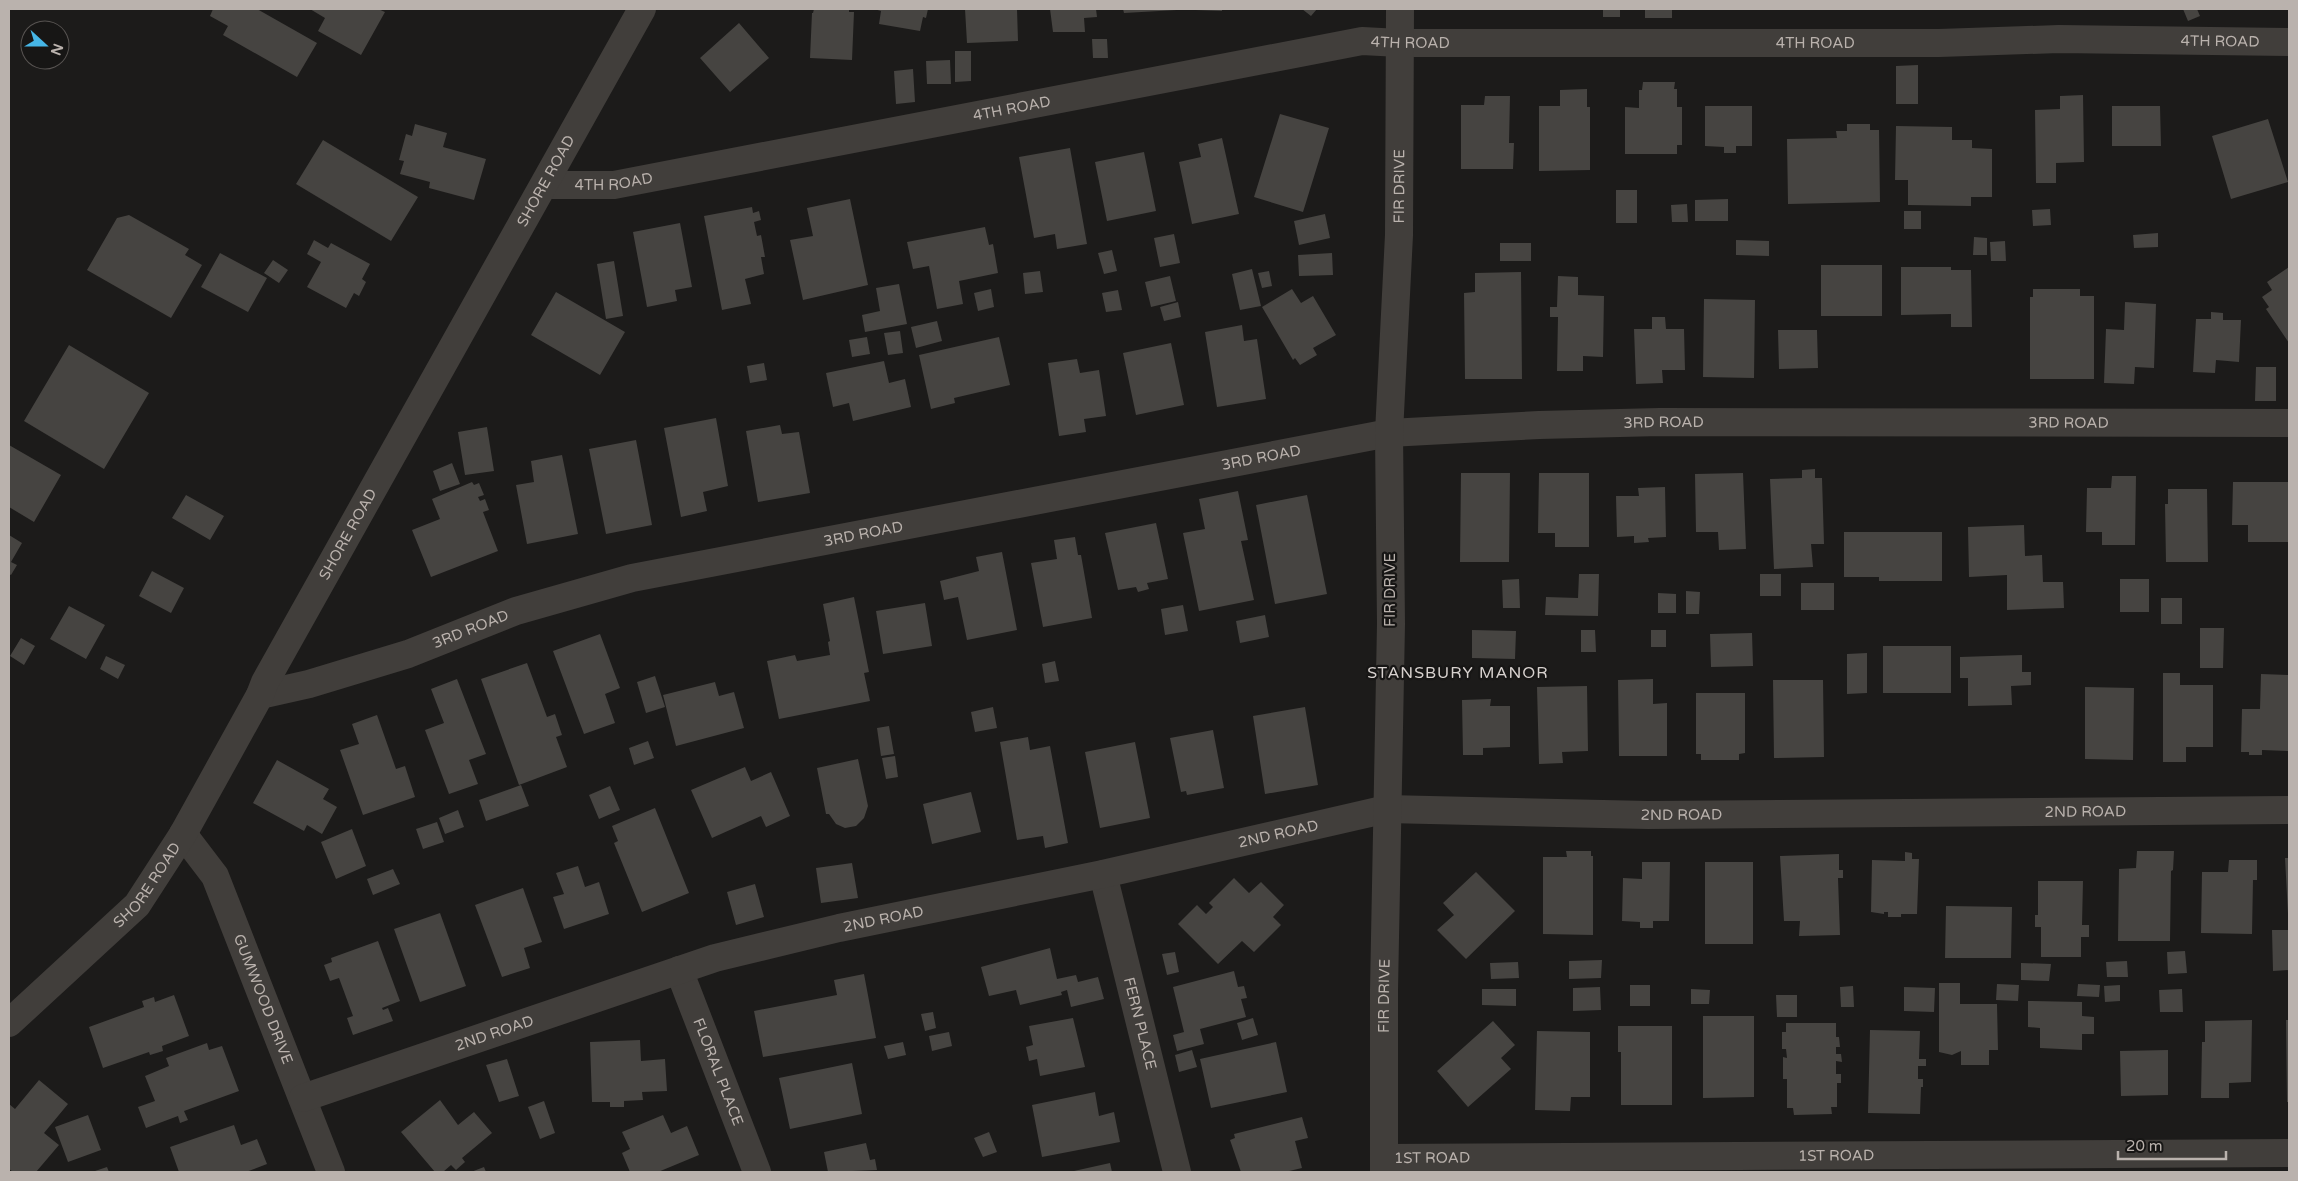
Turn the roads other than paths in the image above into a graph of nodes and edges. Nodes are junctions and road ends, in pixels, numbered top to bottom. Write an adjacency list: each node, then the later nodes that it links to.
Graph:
1 (642, 9): 5 (street, SHORE ROAD)
2 (1400, 9): 4 (street, FIR DRIVE)
3 (2289, 42): 4 (street, 4TH ROAD)
4 (1400, 43): 5 (street, 4TH ROAD); 7 (street, FIR DRIVE)
5 (545, 185): 8 (street, SHORE ROAD)
6 (2289, 423): 7 (street, 3RD ROAD)
7 (1389, 433): 8 (street, 3RD ROAD); 9 (street, FIR DRIVE)
8 (260, 696): 11 (street, SHORE ROAD)
9 (1387, 810): 10 (street, 2ND ROAD); 12 (street, 2ND ROAD); 17 (street, FIR DRIVE)
10 (2289, 810)
11 (183, 834): 14 (street, SHORE ROAD); 15 (street, GUMWOOD DRIVE)
12 (1103, 874): 13 (street, 2ND ROAD); 20 (street, FERN PLACE)
13 (679, 970): 15 (street, 2ND ROAD); 19 (street, FLORAL PLACE)
14 (9, 1023)
15 (303, 1098): 18 (street, GUMWOOD DRIVE)
16 (2289, 1153): 17 (street, 1ST ROAD)
17 (1384, 1165)
18 (332, 1172)
19 (757, 1172)
20 (1177, 1172)

